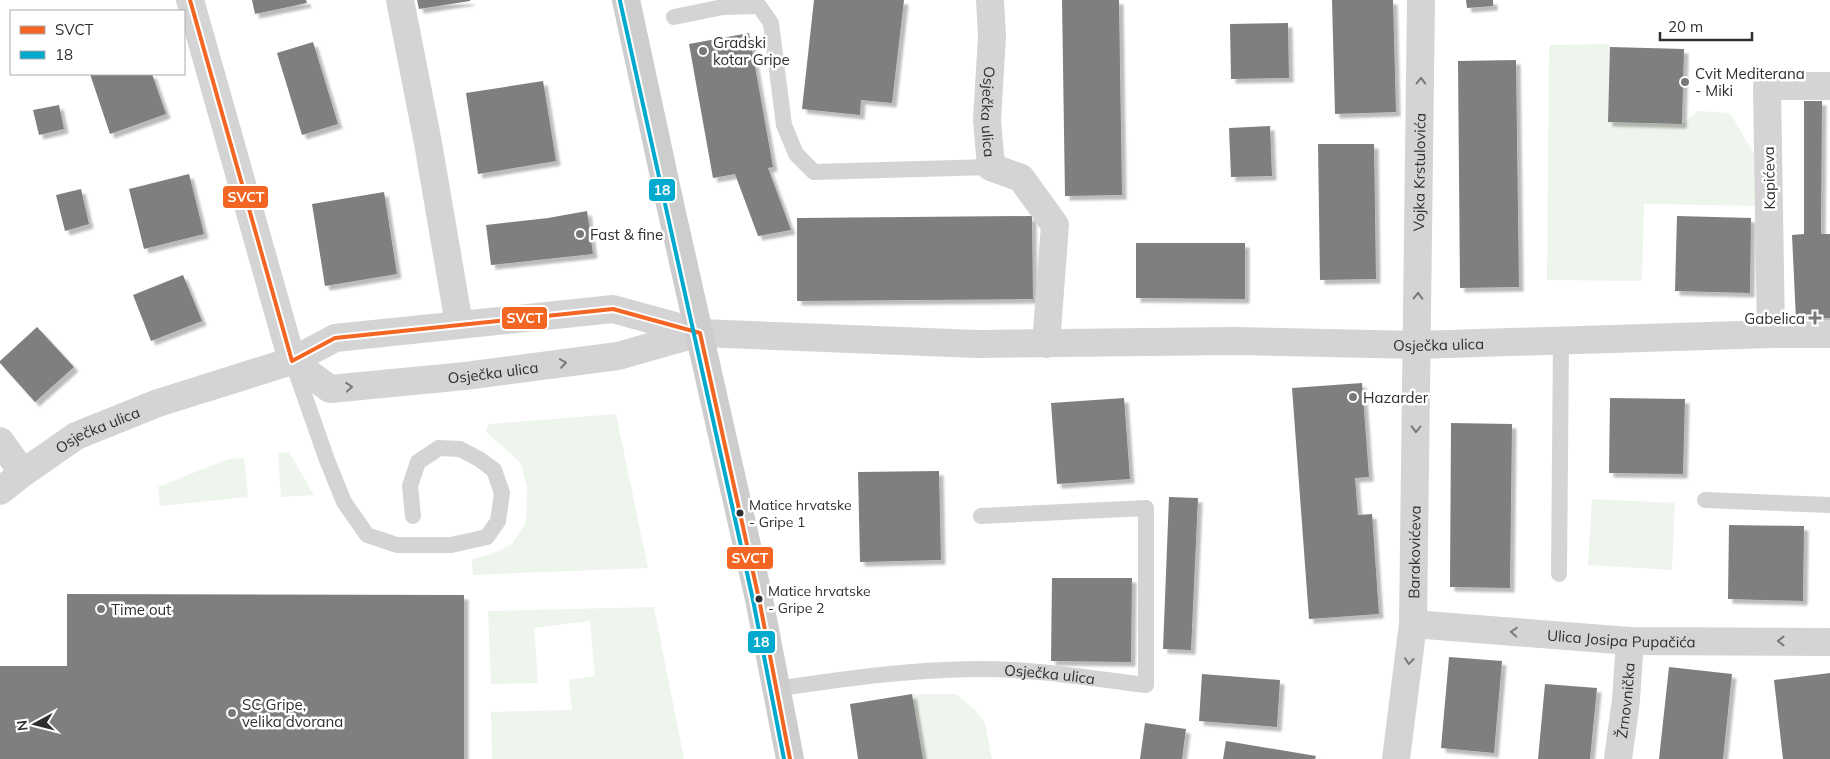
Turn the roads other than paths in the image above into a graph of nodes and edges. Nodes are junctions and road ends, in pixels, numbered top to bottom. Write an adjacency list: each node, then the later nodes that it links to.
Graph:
1 (190, 0): 16 (street)
2 (400, 0): 9 (street)
3 (626, 0): 10 (street)
4 (990, 0): 8 (street, Osječka ulica)
5 (1421, 0): 15 (street, Vojka Krstulovića, one-way to 5)
6 (674, 17): 8 (lane)
7 (1830, 86): 11 (street, Kapićeva)
8 (991, 167): 14 (street, Osječka ulica)
9 (459, 324): 10 (street, Osječka ulica); 16 (street, Osječka ulica)
10 (700, 333): 14 (street, Osječka ulica); 16 (street, Osječka ulica, one-way to 10); 28 (street)
11 (1771, 334): 12 (street, Osječka ulica); 13 (street, Osječka ulica)
12 (1830, 334)
13 (1561, 340): 15 (street, Osječka ulica); 24 (lane)
14 (1046, 344): 15 (street, Osječka ulica)
15 (1417, 345): 25 (street, Barakovićeva, one-way to 25)
16 (292, 361): 18 (street, Osječka ulica); 22 (lane)
17 (0, 441): 18 (street)
18 (23, 472): 19 (street, Osječka ulica)
19 (0, 491)
20 (1705, 500): 21 (lane)
21 (1830, 505)
22 (413, 516)
23 (981, 516): 28 (lane, Osječka ulica)
24 (1559, 574)
25 (1413, 624): 26 (street, Ulica Josipa Pupačića, one-way to 25); 30 (street, Barakovićeva, one-way to 30)
26 (1630, 641): 27 (street, Ulica Josipa Pupačića, one-way to 26); 31 (street, Žrnovnička)
27 (1830, 642)
28 (776, 689): 29 (street)
29 (790, 759)
30 (1396, 759)
31 (1618, 759)

